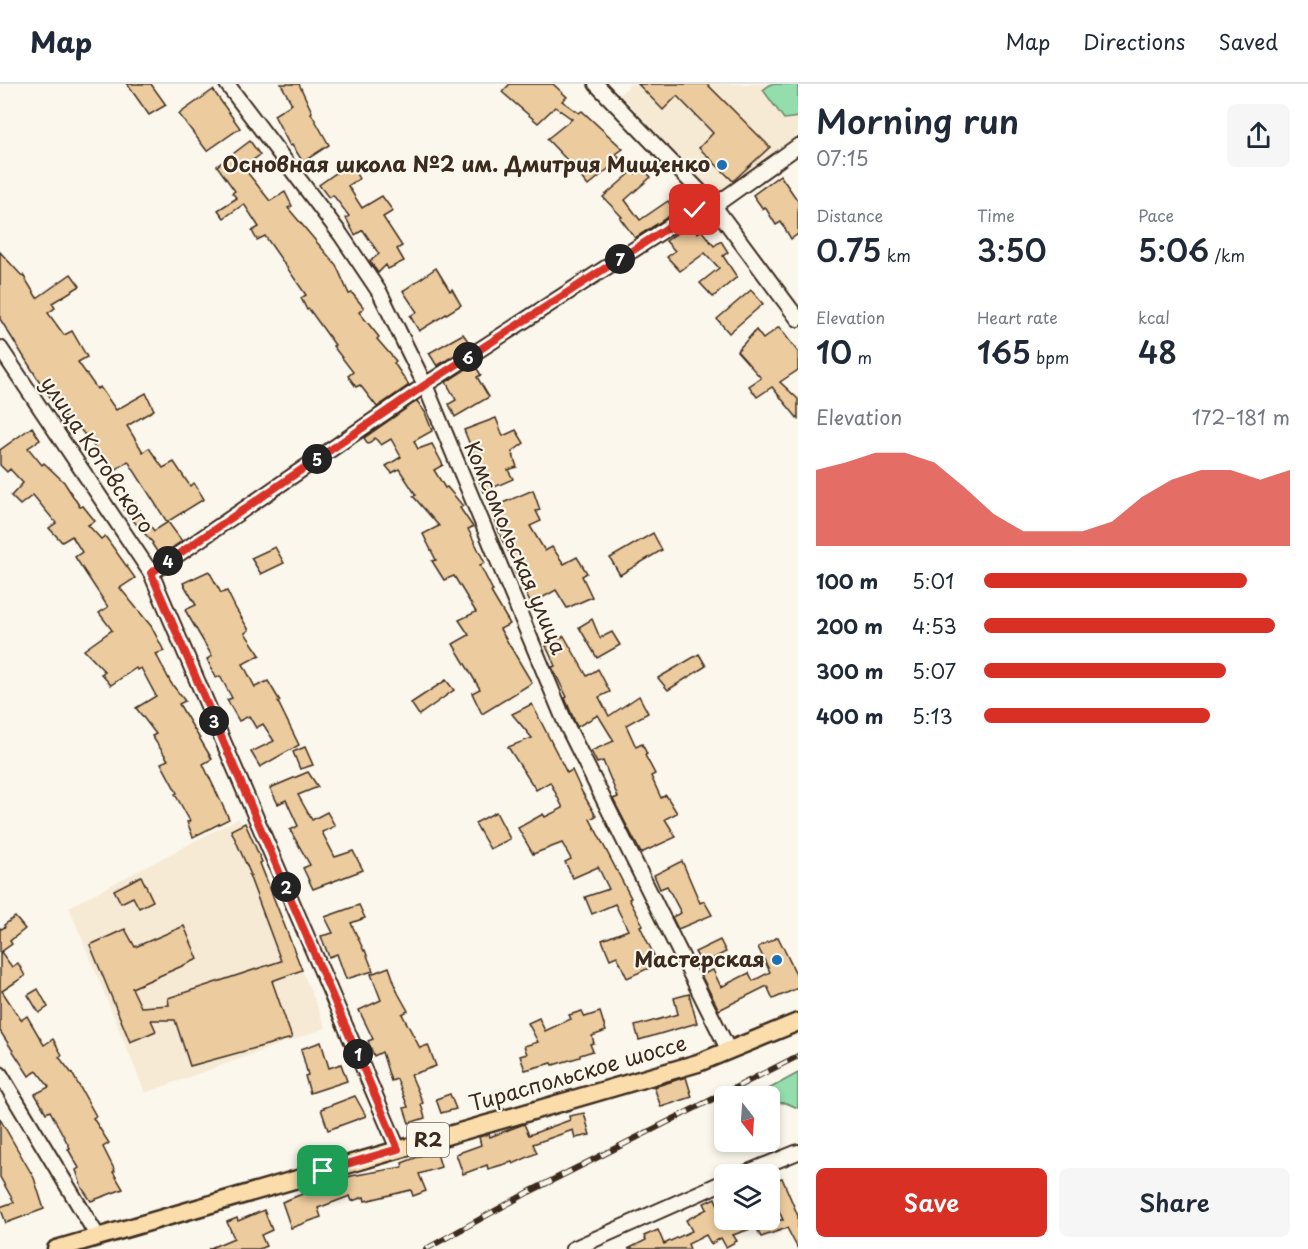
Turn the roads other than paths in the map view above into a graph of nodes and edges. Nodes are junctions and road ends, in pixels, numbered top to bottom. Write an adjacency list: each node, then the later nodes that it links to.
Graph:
1 (227, 84): 7 (street, Комсомольская улица)
2 (596, 84): 4 (street)
3 (798, 146): 4 (street)
4 (714, 206): 5 (street); 7 (street)
5 (798, 319)
6 (0, 348): 8 (street, улица Котовского)
7 (425, 385): 8 (street); 10 (street, Комсомольская улица)
8 (151, 573): 12 (street, улица Котовского)
9 (798, 1022): 10 (main road, Тираспольское шоссе / R2)
10 (729, 1051): 12 (main road, Тираспольское шоссе / R2)
11 (0, 1074): 16 (street)
12 (398, 1149): 16 (main road, Тираспольское шоссе / R2)
13 (798, 1152): 14 (street)
14 (768, 1164)
15 (714, 1186): 18 (street)
16 (98, 1238): 17 (main road, Тираспольское шоссе / R2)
17 (56, 1249)
18 (573, 1249)

